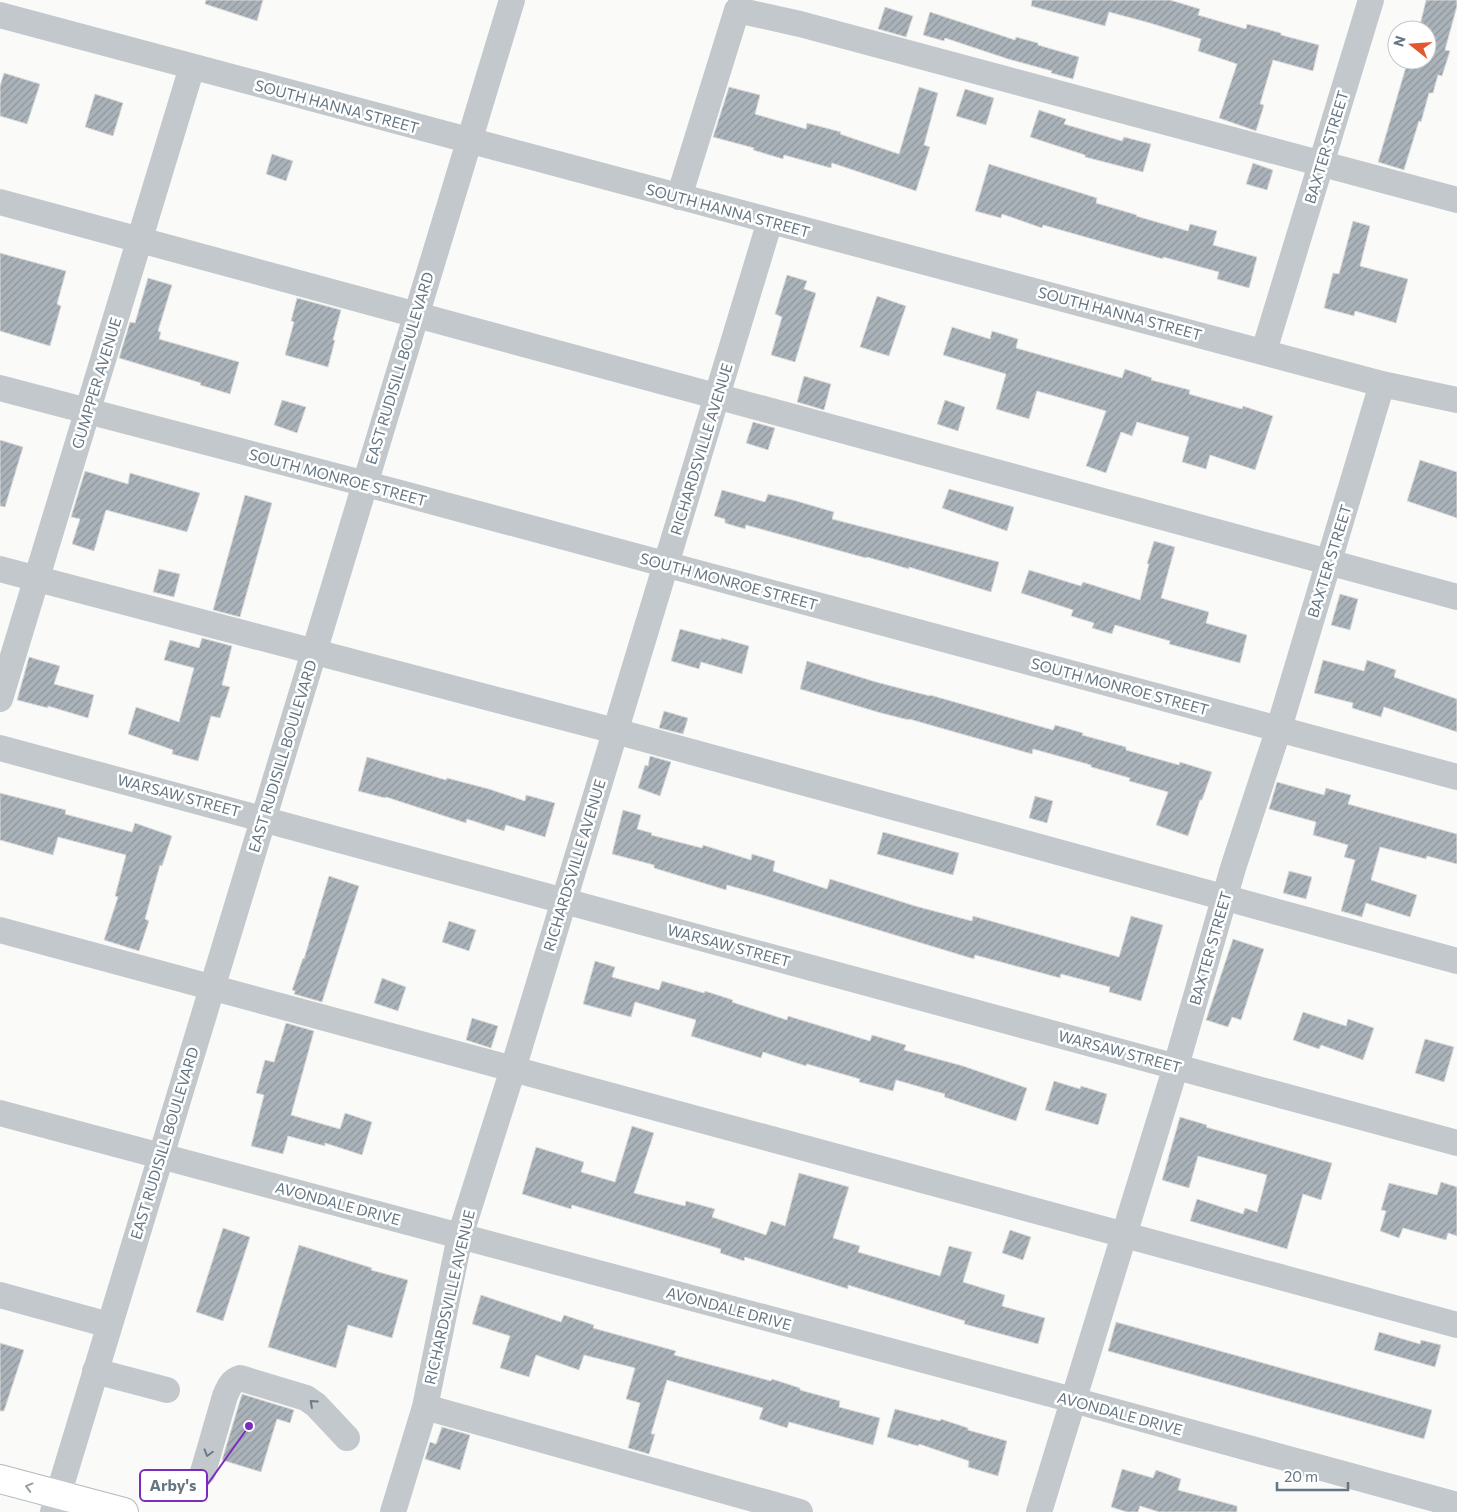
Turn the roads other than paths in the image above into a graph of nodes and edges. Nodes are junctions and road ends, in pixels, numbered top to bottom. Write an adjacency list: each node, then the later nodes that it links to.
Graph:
1 (512, 0): 6 (street, EAST RUDISILL BOULEVARD)
2 (1371, 0): 7 (street, BAXTER STREET)
3 (738, 5): 7 (street); 8 (street)
4 (0, 15): 5 (street, SOUTH HANNA STREET)
5 (192, 67): 6 (street, SOUTH HANNA STREET); 12 (street, GUMPPER AVENUE)
6 (469, 141): 8 (street, SOUTH HANNA STREET); 13 (street, EAST RUDISILL BOULEVARD)
7 (1321, 164): 9 (street); 14 (street, BAXTER STREET)
8 (679, 197): 11 (street, SOUTH HANNA STREET)
9 (1457, 200)
10 (0, 202): 12 (street)
11 (770, 221): 14 (street, SOUTH HANNA STREET); 17 (street, RICHARDSVILLE AVENUE)
12 (140, 239): 13 (street); 19 (street, GUMPPER AVENUE)
13 (416, 315): 17 (street); 20 (street, EAST RUDISILL BOULEVARD)
14 (1264, 351): 15 (street, SOUTH HANNA STREET)
15 (1382, 384): 18 (street, SOUTH HANNA STREET); 21 (street, BAXTER STREET)
16 (0, 388): 19 (street, SOUTH MONROE STREET)
17 (717, 396): 21 (street); 22 (street, RICHARDSVILLE AVENUE)
18 (1457, 400)
19 (87, 412): 20 (street, SOUTH MONROE STREET); 24 (street, GUMPPER AVENUE)
20 (364, 483): 22 (street, SOUTH MONROE STREET); 26 (street, EAST RUDISILL BOULEVARD)
21 (1328, 562): 25 (street); 28 (street, BAXTER STREET)
22 (666, 564): 28 (street, SOUTH MONROE STREET); 29 (street, RICHARDSVILLE AVENUE)
23 (0, 569): 24 (street)
24 (36, 579): 26 (street); 27 (street, GUMPPER AVENUE)
25 (1457, 597)
26 (314, 651): 29 (street); 32 (street, EAST RUDISILL BOULEVARD)
27 (0, 699)
28 (1279, 728): 31 (street, SOUTH MONROE STREET); 33 (street, BAXTER STREET)
29 (615, 731): 33 (street); 34 (street, RICHARDSVILLE AVENUE)
30 (0, 748): 32 (street, WARSAW STREET)
31 (1457, 777)
32 (263, 818): 34 (street, WARSAW STREET); 37 (street, EAST RUDISILL BOULEVARD)
33 (1224, 897): 36 (street); 38 (street, BAXTER STREET)
34 (564, 900): 38 (street, WARSAW STREET); 39 (street, RICHARDSVILLE AVENUE)
35 (0, 930): 37 (street)
36 (1457, 961)
37 (211, 987): 39 (street); 42 (street, EAST RUDISILL BOULEVARD)
38 (1176, 1066): 41 (street, WARSAW STREET); 44 (street, BAXTER STREET)
39 (513, 1069): 43 (street, RICHARDSVILLE AVENUE); 44 (street)
40 (0, 1113): 42 (street, AVONDALE DRIVE)
41 (1457, 1143)
42 (161, 1156): 43 (street, AVONDALE DRIVE); 46 (street, EAST RUDISILL BOULEVARD)
43 (460, 1236): 50 (street, AVONDALE DRIVE); 51 (street, RICHARDSVILLE AVENUE)
44 (1124, 1236): 47 (street); 50 (street, BAXTER STREET)
45 (0, 1295): 46 (street)
46 (109, 1325): 48 (street, EAST RUDISILL BOULEVARD)
47 (1457, 1325)
48 (95, 1371): 49 (street); 55 (street, EAST RUDISILL BOULEVARD)
49 (167, 1390)
50 (1073, 1400): 56 (street, AVONDALE DRIVE); 60 (street, BAXTER STREET)
51 (424, 1408): 58 (street, RICHARDSVILLE AVENUE); 59 (street)
52 (347, 1438): 53 (street, one-way to 53)
53 (203, 1472)
54 (0, 1479): 55 (highway, one-way to 54)
55 (55, 1503): 57 (highway)
56 (1457, 1505)
57 (124, 1512)
58 (393, 1512)
59 (800, 1512)
60 (1039, 1512)

